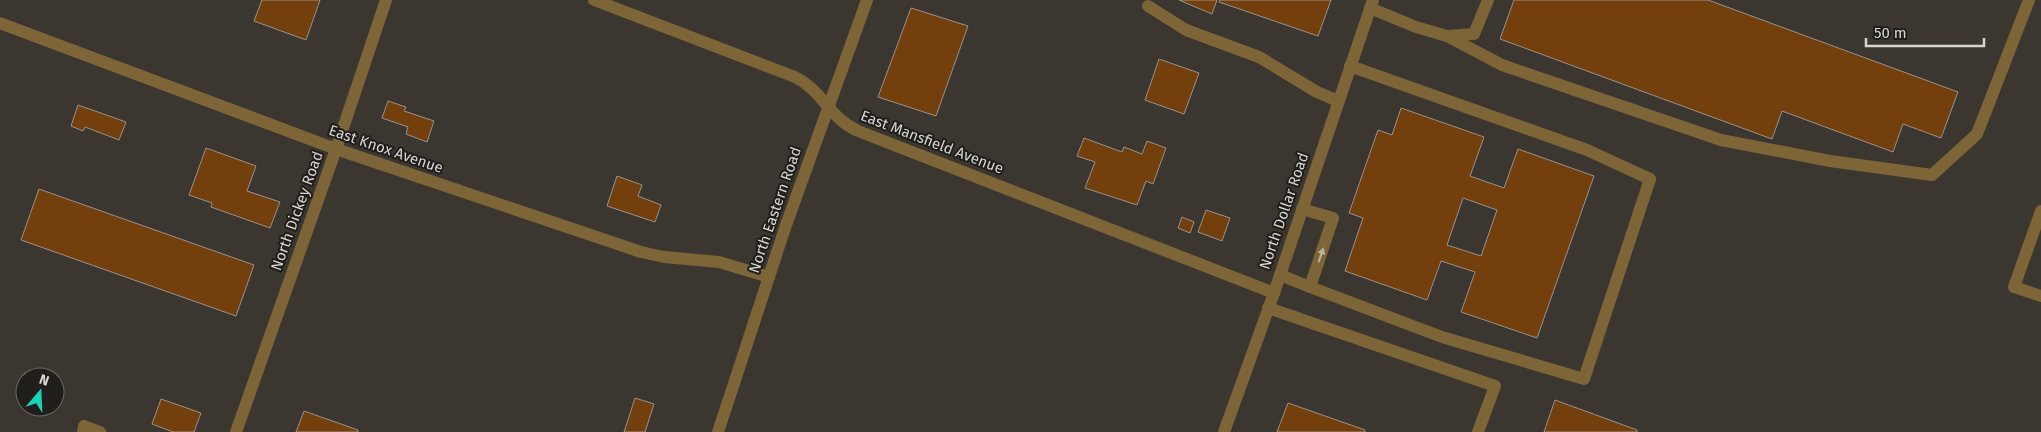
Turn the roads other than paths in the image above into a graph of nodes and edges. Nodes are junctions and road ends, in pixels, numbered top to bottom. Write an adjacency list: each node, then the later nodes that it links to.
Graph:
1 (386, 0): 14 (street, North Dickey Road)
2 (594, 0): 6 (street, East Mansfield Avenue)
3 (867, 0): 13 (street, North Eastern Road)
4 (1488, 0): 10 (street)
5 (2028, 0): 10 (street)
6 (611, 3): 13 (street, East Mansfield Avenue)
7 (1371, 4): 10 (street); 11 (street, North Dollar Road)
8 (1148, 6): 12 (street)
9 (0, 23): 14 (street, East Knox Avenue)
10 (1447, 36)
11 (1350, 66): 12 (street, North Dollar Road); 19 (street)
12 (1338, 101): 15 (street, North Dollar Road)
13 (827, 108): 18 (street, North Eastern Road); 20 (street, East Mansfield Avenue)
14 (336, 149): 18 (street, East Knox Avenue); 25 (street, North Dickey Road)
15 (1302, 209): 17 (street, North Dollar Road); 19 (street, one-way to 15)
16 (2041, 211): 21 (street)
17 (1280, 275): 19 (street); 20 (street, North Dollar Road)
18 (769, 277): 26 (street, North Eastern Road)
19 (1310, 287)
20 (1274, 293): 22 (street, North Dollar Road)
21 (2041, 296)
22 (1268, 308): 27 (street, North Dollar Road); 28 (street)
23 (83, 432): 24 (street)
24 (100, 432)
25 (236, 432)
26 (718, 432)
27 (1224, 432)
28 (1478, 432)

